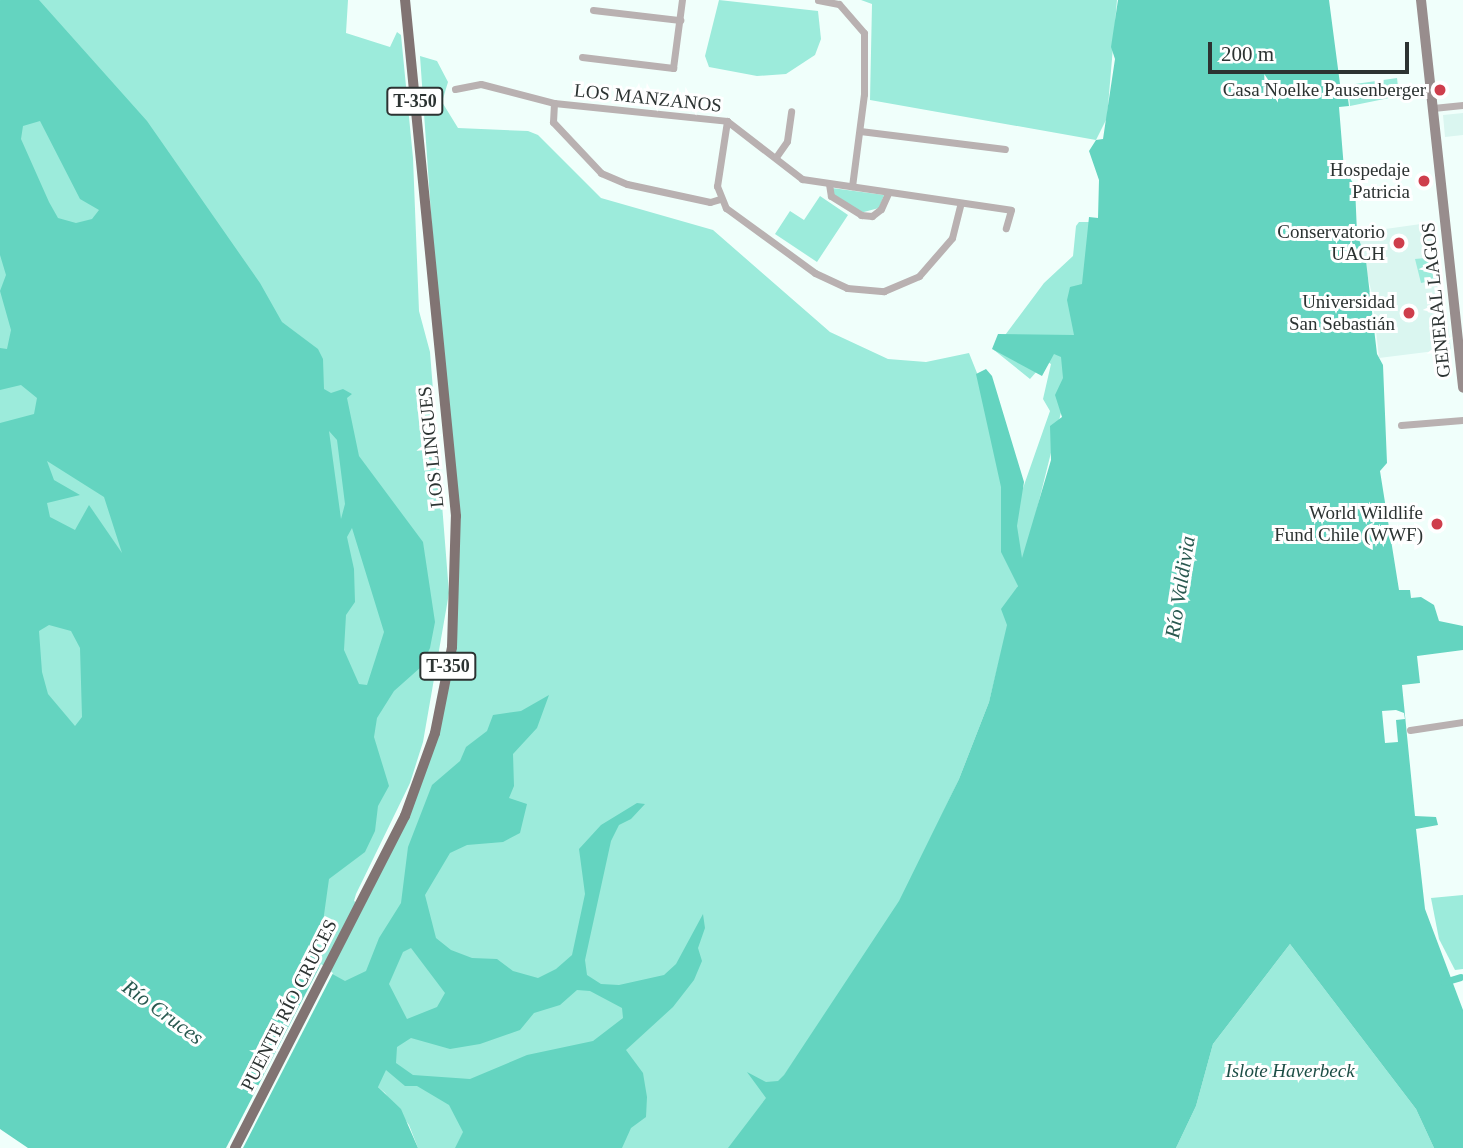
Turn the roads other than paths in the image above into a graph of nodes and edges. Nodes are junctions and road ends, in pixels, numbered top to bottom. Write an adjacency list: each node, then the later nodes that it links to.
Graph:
1 (405, 0): 28 (main road, LOS LINGUES / T-350)
2 (682, 0): 6 (street)
3 (818, 0): 14 (street)
4 (1421, 0): 11 (main road, GENERAL LAGOS)
5 (593, 10): 6 (street)
6 (680, 20): 7 (street)
7 (582, 57)
8 (455, 89): 9 (street, LOS MANZANOS)
9 (555, 103): 13 (street, LOS MANZANOS); 20 (street)
10 (1463, 105): 11 (street)
11 (1433, 108): 23 (main road, GENERAL LAGOS)
12 (791, 111): 16 (street)
13 (727, 121): 16 (street, LOS MANZANOS); 20 (street)
14 (860, 131): 15 (street); 18 (street)
15 (1005, 149)
16 (776, 158): 17 (street, LOS MANZANOS)
17 (829, 184): 18 (street, LOS MANZANOS); 19 (street)
18 (852, 186): 19 (street, LOS MANZANOS)
19 (888, 192): 21 (street, LOS MANZANOS)
20 (720, 199): 21 (street)
21 (961, 203): 22 (street, LOS MANZANOS)
22 (1006, 228)
23 (1463, 388)
24 (1463, 421): 25 (street)
25 (1401, 425)
26 (1463, 722): 27 (street)
27 (1410, 730)
28 (374, 878): 29 (main road, PUENTE RÍO CRUCES / T-350)
29 (235, 1148)

